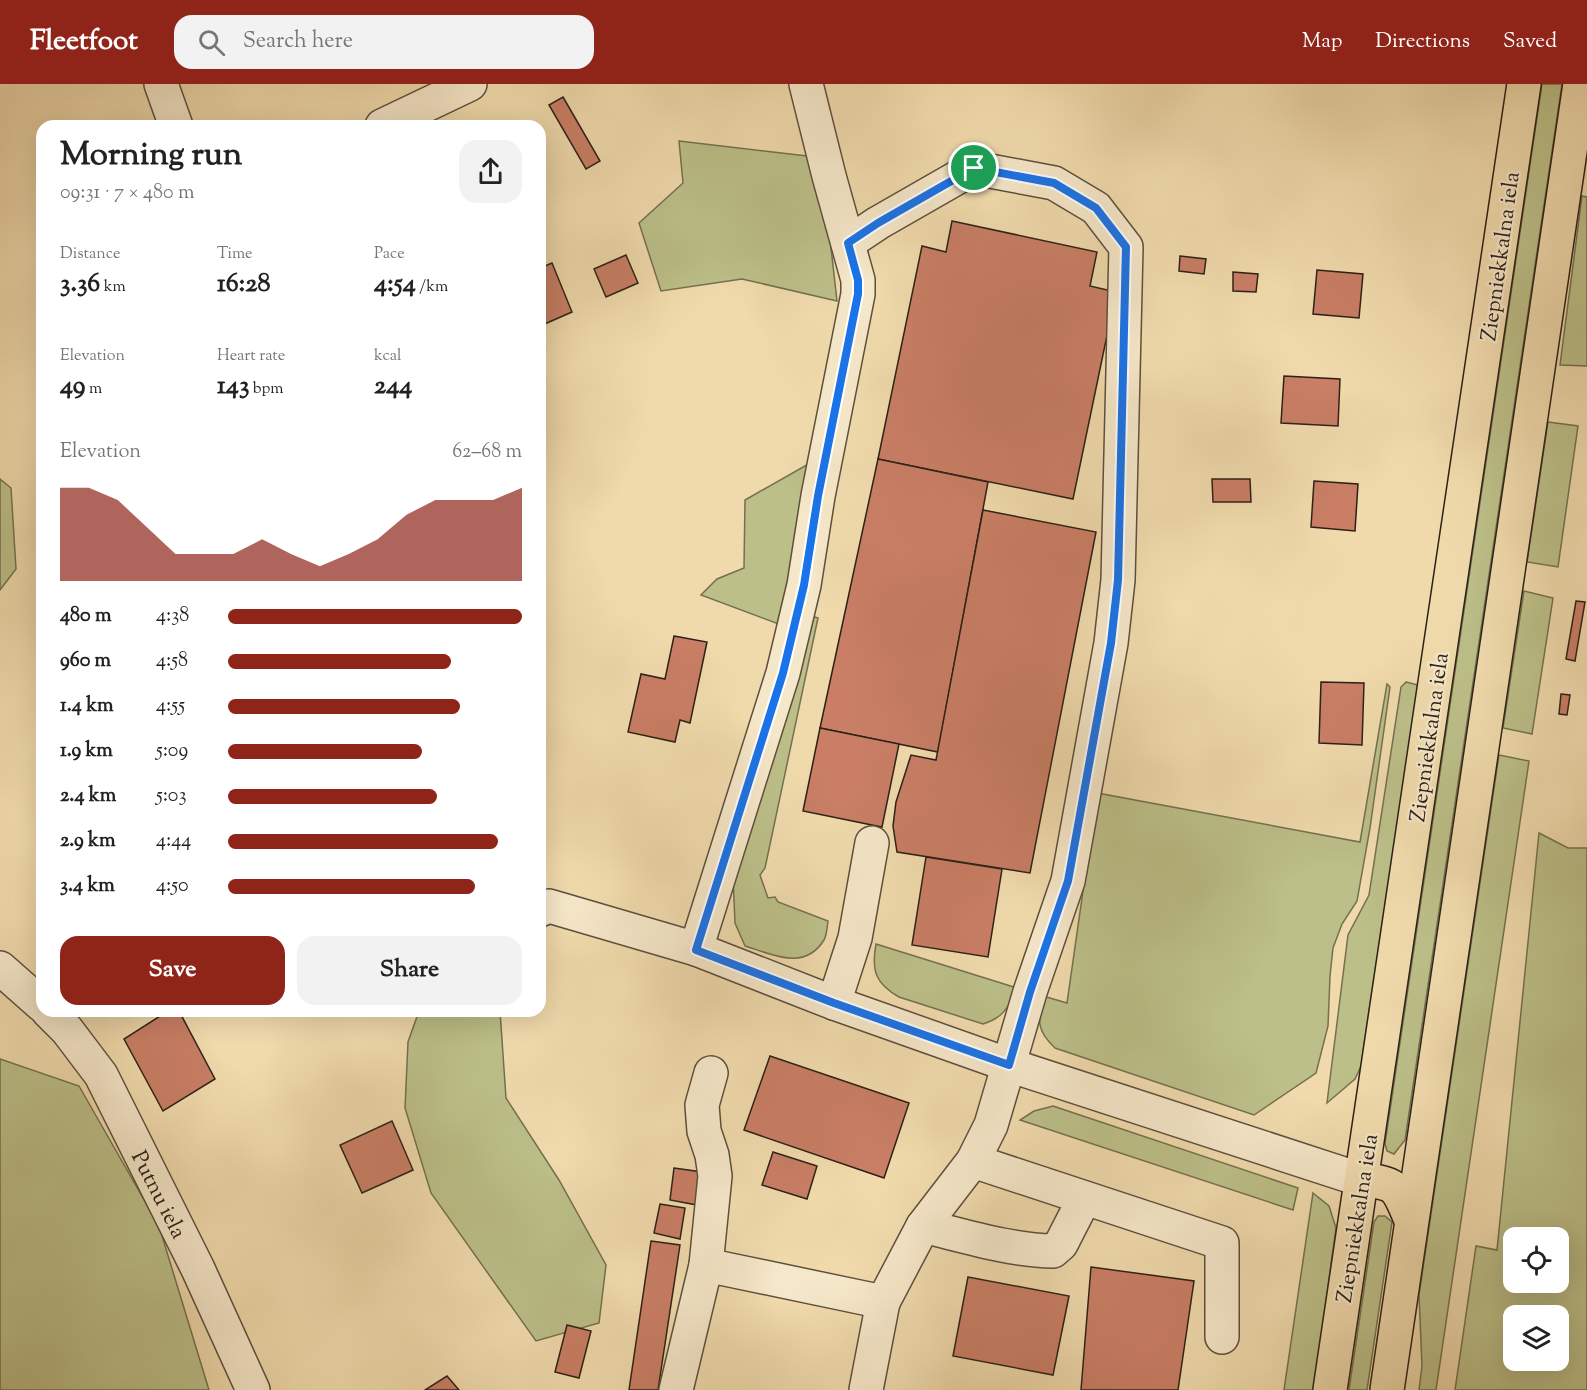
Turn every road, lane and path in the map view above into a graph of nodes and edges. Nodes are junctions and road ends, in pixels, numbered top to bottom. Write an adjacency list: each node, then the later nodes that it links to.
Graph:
1 (161, 84): 6 (street)
2 (470, 84): 7 (street)
3 (806, 84): 8 (street)
4 (1524, 84): 19 (highway, Ziepniekkalna iela)
5 (1580, 84): 21 (highway)
6 (174, 120)
7 (395, 120)
8 (848, 243): 11 (street); 16 (street)
9 (872, 843): 14 (street)
10 (546, 907): 11 (street)
11 (696, 950): 14 (street)
12 (0, 968): 13 (street, Putnu iela)
13 (36, 996)
14 (834, 1003): 16 (street)
15 (56, 1017): 26 (street, Putnu iela)
16 (1009, 1065): 18 (street); 19 (street)
17 (711, 1073): 23 (street)
18 (973, 1161): 20 (street); 22 (street)
19 (1362, 1180): 21 (highway); 29 (highway, Ziepniekkalna iela)
20 (1084, 1199): 22 (street); 25 (street)
21 (1412, 1220): 30 (highway)
22 (923, 1226): 24 (street)
23 (706, 1264): 24 (street); 27 (street)
24 (883, 1302): 28 (street)
25 (1222, 1337)
26 (253, 1390)
27 (676, 1390)
28 (866, 1390)
29 (1330, 1390)
30 (1387, 1390)

